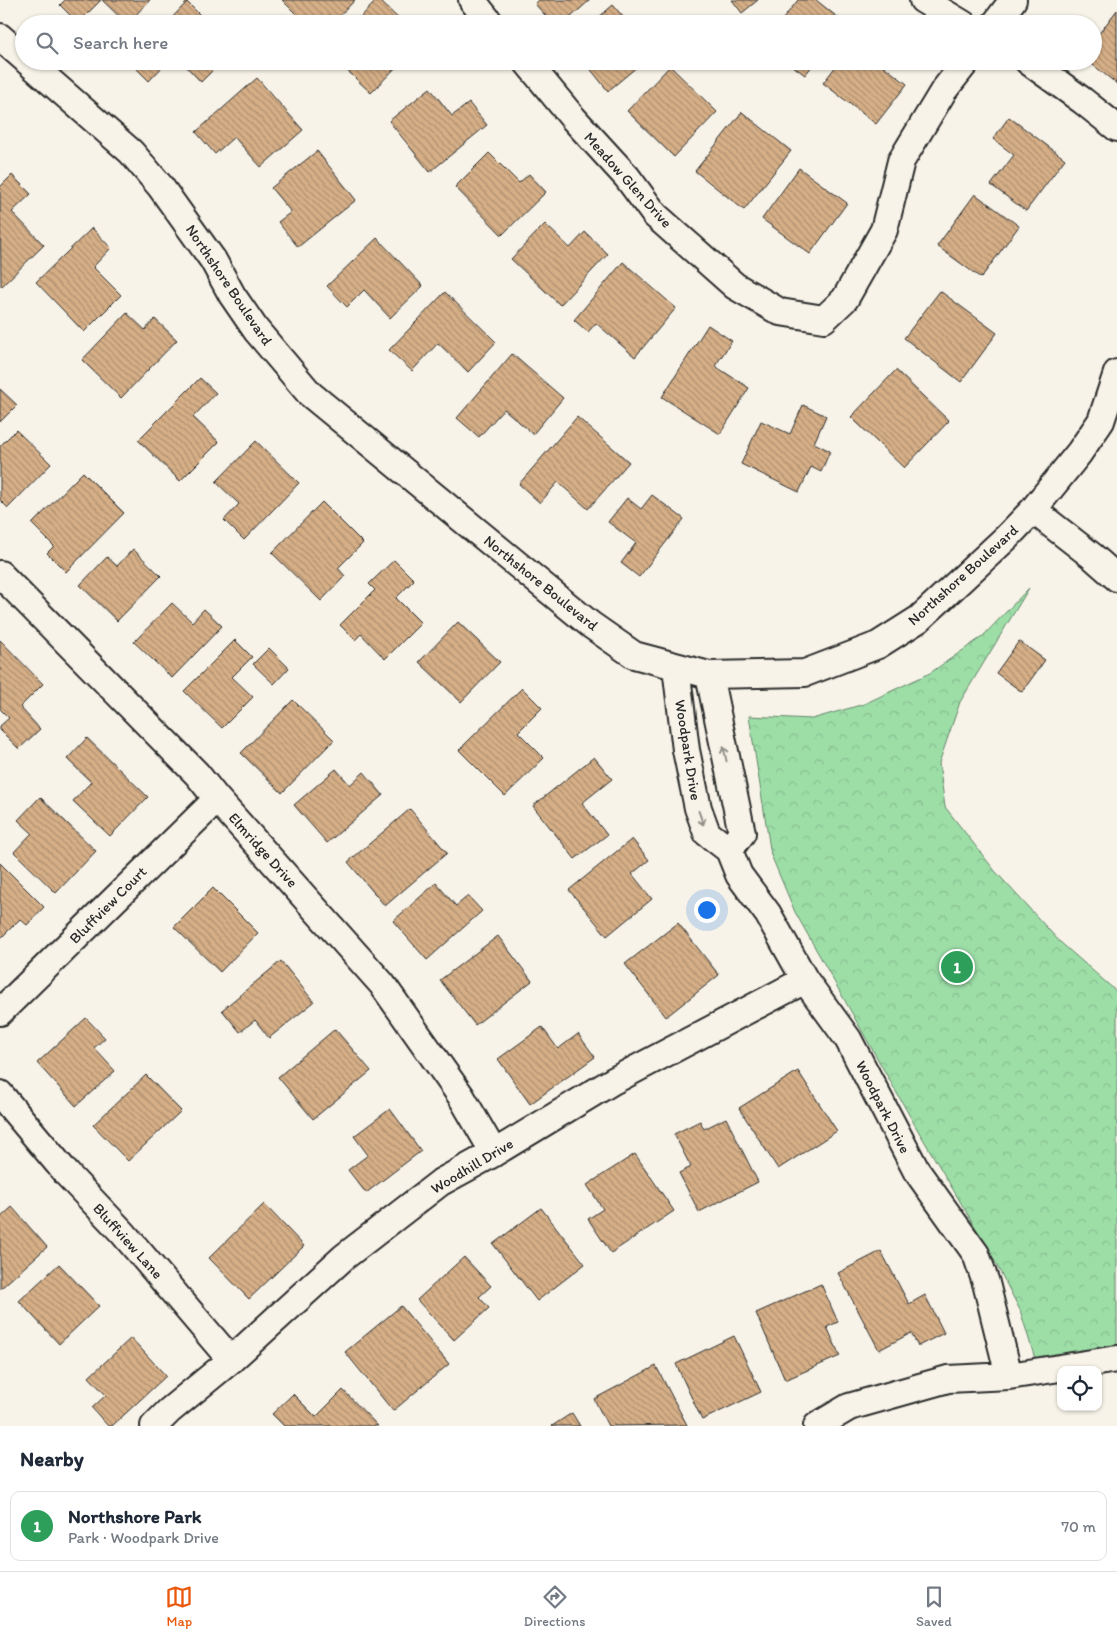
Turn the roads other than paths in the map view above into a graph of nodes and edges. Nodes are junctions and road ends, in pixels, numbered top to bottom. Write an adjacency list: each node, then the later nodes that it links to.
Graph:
1 (472, 0): 4 (street)
2 (924, 0): 5 (street)
3 (1013, 0): 6 (street)
4 (484, 15)
5 (948, 15)
6 (1002, 15)
7 (0, 37): 8 (street)
8 (15, 50)
9 (37, 70): 18 (street, Northshore Boulevard)
10 (534, 70): 11 (street, Meadow Glen Drive)
11 (960, 70)
12 (1040, 70): 13 (street)
13 (1117, 128)
14 (1117, 373): 15 (street, Northshore Boulevard)
15 (1033, 510): 17 (street); 19 (street, Northshore Boulevard)
16 (0, 574): 20 (street, Elmridge Drive)
17 (1117, 578)
18 (676, 666): 19 (street, Northshore Boulevard); 21 (street, Woodpark Drive, one-way to 21)
19 (709, 674): 21 (street, one-way to 19)
20 (216, 799): 23 (street, Bluffview Court); 25 (street, Elmridge Drive)
21 (729, 850): 22 (street, Woodpark Drive)
22 (805, 980): 25 (street, Woodhill Drive); 28 (street, Woodpark Drive)
23 (0, 1012)
24 (0, 1094): 27 (street, Bluffview Lane)
25 (494, 1153): 27 (street, Woodhill Drive)
26 (1117, 1359): 28 (street)
27 (231, 1360): 29 (street, Woodhill Drive)
28 (1009, 1376): 30 (street)
29 (154, 1426)
30 (817, 1426)

